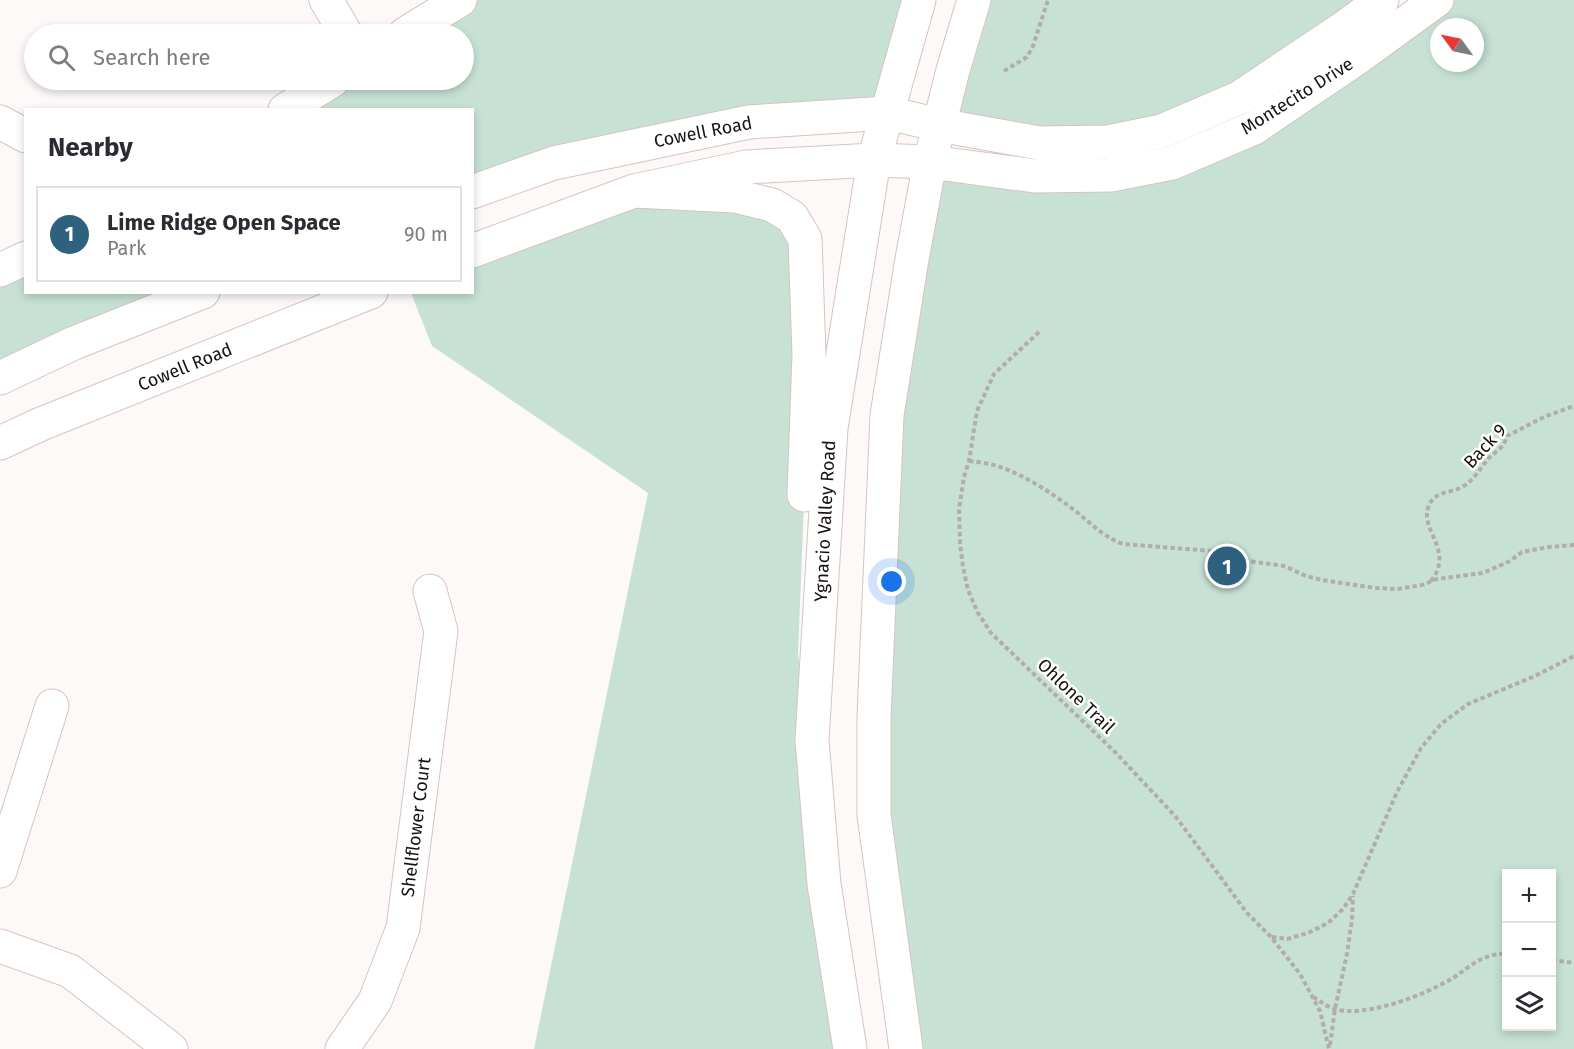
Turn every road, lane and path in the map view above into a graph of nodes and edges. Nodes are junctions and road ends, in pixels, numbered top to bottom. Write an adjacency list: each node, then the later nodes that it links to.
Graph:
1 (326, 0): 8 (main road)
2 (460, 0): 9 (main road)
3 (919, 0): 13 (main road, Ygnacio Valley Road)
4 (974, 0): 15 (main road)
5 (1048, 0): 10 (path)
6 (1382, 0): 15 (main road, Montecito Drive)
7 (1437, 0): 18 (main road, Montecito Drive)
8 (340, 24)
9 (421, 24)
10 (1004, 71)
11 (317, 90): 12 (main road)
12 (288, 108)
13 (888, 112): 15 (main road, Cowell Road); 17 (main road, Ygnacio Valley Road); 19 (main road, Cowell Road)
14 (0, 122): 16 (main road)
15 (939, 125): 18 (main road)
16 (24, 135)
17 (874, 160): 18 (main road); 20 (main road); 36 (main road, Ygnacio Valley Road)
18 (930, 162): 49 (main road)
19 (474, 191)
20 (634, 191): 21 (main road); 36 (main road)
21 (474, 250)
22 (24, 259): 23 (main road)
23 (0, 270)
24 (198, 294): 27 (main road)
25 (366, 294): 29 (main road, Cowell Road)
26 (1039, 332): 30 (path, Ohlone Trail)
27 (0, 378)
28 (1574, 406): 32 (path, Back 9)
29 (0, 443)
30 (969, 461): 32 (path); 39 (path, Ohlone Trail)
31 (1574, 545): 32 (path)
32 (1430, 582)
33 (430, 591): 47 (main road, Shellflower Court)
34 (1574, 656): 38 (path)
35 (52, 706): 37 (main road)
36 (812, 740): 48 (main road, Ygnacio Valley Road)
37 (0, 871)
38 (1353, 894): 39 (path); 45 (path)
39 (1271, 937): 44 (path, Ohlone Trail)
40 (0, 946): 46 (main road)
41 (1502, 955): 45 (path)
42 (1556, 961): 43 (path)
43 (1574, 963)
44 (1312, 996): 45 (path); 50 (path, Ohlone Trail)
45 (1335, 1009): 50 (path)
46 (171, 1049)
47 (342, 1049)
48 (850, 1049)
49 (906, 1049)
50 (1330, 1049)

